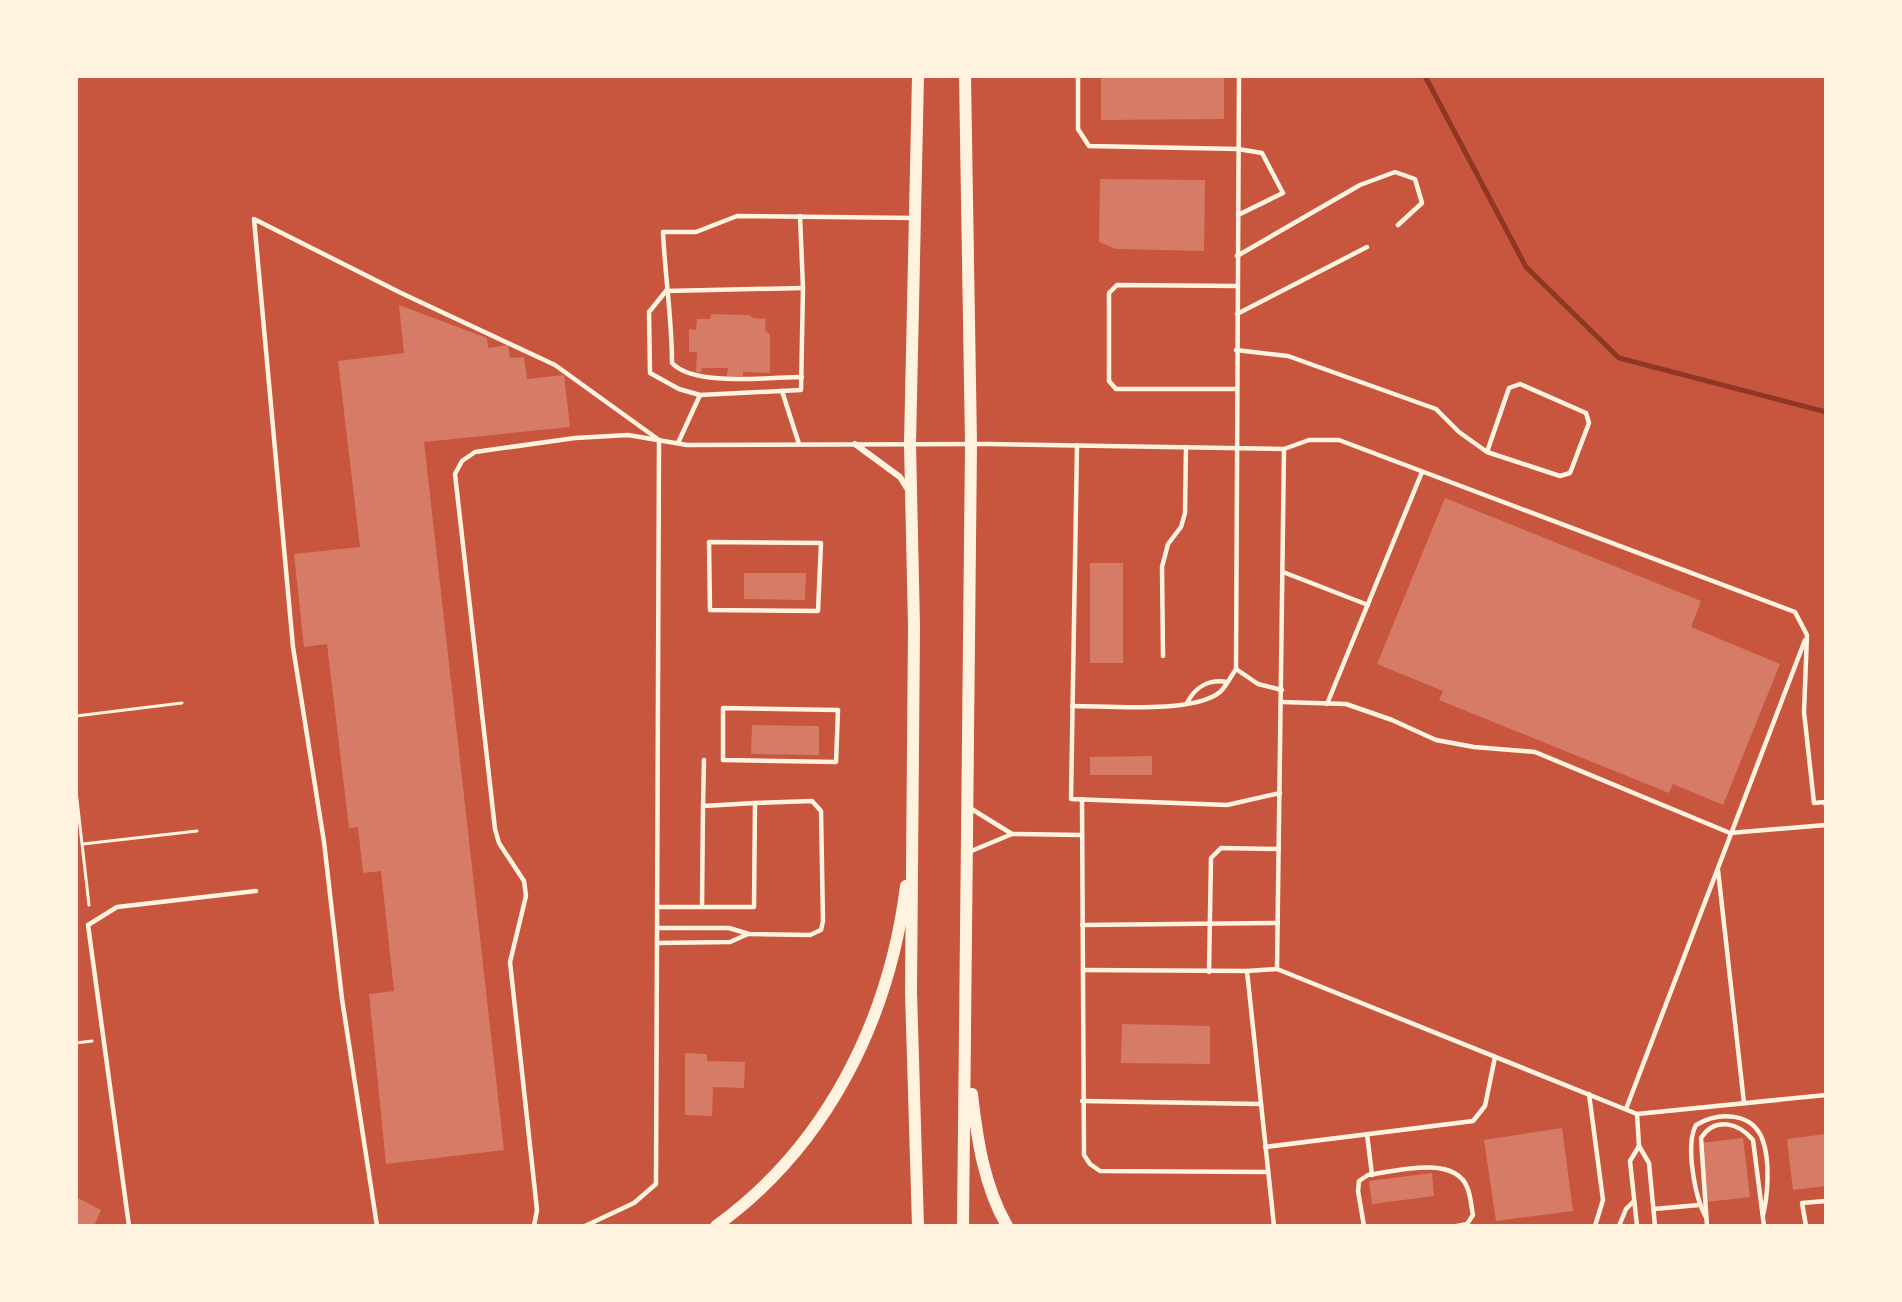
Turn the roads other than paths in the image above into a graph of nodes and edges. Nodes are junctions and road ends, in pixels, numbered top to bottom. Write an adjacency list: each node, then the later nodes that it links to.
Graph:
1 (918, 76): 8 (main road)
2 (965, 76): 26 (main road)
3 (1078, 76): 5 (lane)
4 (1239, 76): 5 (lane)
5 (1238, 149): 6 (lane); 6 (lane)
6 (1238, 215): 11 (lane)
7 (800, 216): 8 (lane); 13 (lane); 14 (lane)
8 (914, 218): 25 (main road)
9 (1398, 225): 11 (lane)
10 (1367, 247): 15 (lane)
11 (1237, 256): 12 (lane)
12 (1237, 285): 15 (lane); 18 (lane)
13 (803, 288): 14 (lane); 17 (lane)
14 (666, 291): 17 (lane); 20 (lane)
15 (1237, 314): 16 (lane)
16 (1236, 350): 18 (lane); 31 (lane)
17 (802, 377): 19 (lane)
18 (1236, 389): 29 (lane)
19 (782, 391): 20 (lane); 23 (lane)
20 (700, 394): 22 (lane)
21 (659, 440): 22 (lane); 63 (lane); 97 (lane); 98 (lane)
22 (678, 443): 23 (lane)
23 (799, 444): 24 (lane)
24 (855, 444): 25 (lane); 33 (street)
25 (910, 444): 26 (lane); 33 (main road)
26 (971, 444): 27 (lane); 52 (main road)
27 (1077, 445): 28 (lane); 45 (lane)
28 (1186, 447): 29 (lane); 38 (lane)
29 (1235, 448): 30 (lane); 39 (lane)
30 (1284, 448): 32 (lane); 35 (lane)
31 (1487, 452): 31 (lane)
32 (1422, 472): 36 (lane); 37 (lane)
33 (911, 496): 55 (main road)
34 (821, 543): 34 (lane)
35 (1283, 572): 36 (lane); 41 (lane)
36 (1368, 605): 44 (lane)
37 (1807, 635): 53 (lane); 56 (lane)
38 (1163, 656)
39 (1236, 669): 40 (lane); 41 (lane)
40 (1227, 682): 43 (lane); 43 (lane)
41 (1282, 690): 42 (lane)
42 (1282, 702): 44 (lane); 48 (lane)
43 (1187, 703): 45 (lane)
44 (1327, 704): 56 (lane)
45 (1072, 706): 49 (lane)
46 (723, 708): 46 (lane)
47 (704, 760): 51 (lane)
48 (1280, 793): 49 (lane); 59 (lane)
49 (1082, 799): 58 (lane)
50 (755, 803): 51 (lane); 64 (lane); 69 (lane)
51 (704, 806): 64 (lane)
52 (967, 806): 57 (lane); 60 (main road)
53 (1826, 806)
54 (1826, 825): 56 (lane)
55 (913, 831): 100 (main road); 101 (main road)
56 (1731, 833): 61 (lane)
57 (1012, 834): 58 (lane); 60 (lane)
58 (1083, 835): 67 (lane)
59 (1279, 849): 65 (lane); 66 (lane)
60 (967, 853): 75 (main road)
61 (1718, 867): 80 (lane); 82 (lane)
62 (255, 891): 96 (lane)
63 (657, 907): 64 (lane); 68 (lane)
64 (702, 907)
65 (1278, 923): 66 (lane); 71 (lane)
66 (1209, 924): 67 (lane); 74 (lane)
67 (1082, 925): 72 (lane)
68 (657, 928): 69 (lane); 70 (lane)
69 (749, 934): 70 (lane)
70 (657, 943): 99 (lane)
71 (1277, 969): 73 (lane); 76 (lane)
72 (1083, 970): 74 (lane); 79 (lane)
73 (1247, 971): 74 (lane); 81 (lane)
74 (1209, 972)
75 (967, 1057): 102 (main road); 103 (main road)
76 (1495, 1057): 77 (lane); 84 (lane)
77 (1588, 1094): 82 (lane); 107 (lane)
78 (1826, 1095): 80 (lane)
79 (1083, 1101): 81 (lane); 87 (lane)
80 (1744, 1103): 83 (lane)
81 (1261, 1104): 86 (lane)
82 (1626, 1109): 83 (lane)
83 (1637, 1114): 85 (lane)
84 (1367, 1134): 86 (lane); 88 (lane)
85 (1640, 1146): 89 (lane); 93 (lane)
86 (1265, 1147): 87 (lane)
87 (1267, 1172): 104 (lane)
88 (1372, 1174): 105 (lane); 106 (lane)
89 (1634, 1201): 108 (lane); 109 (lane)
90 (1826, 1201): 113 (lane)
91 (1708, 1204): 92 (lane); 94 (lane); 95 (lane)
92 (1699, 1205): 93 (lane); 94 (lane); 95 (lane)
93 (1654, 1209): 110 (lane)
94 (1763, 1215): 112 (lane)
95 (1706, 1217): 111 (lane)
96 (129, 1226)
97 (376, 1226)
98 (534, 1226)
99 (585, 1226)
100 (716, 1226)
101 (918, 1226)
102 (963, 1226)
103 (1007, 1226)
104 (1274, 1226)
105 (1364, 1226)
106 (1457, 1226)
107 (1595, 1226)
108 (1620, 1226)
109 (1636, 1226)
110 (1656, 1226)
111 (1707, 1226)
112 (1764, 1226)
113 (1806, 1226)

